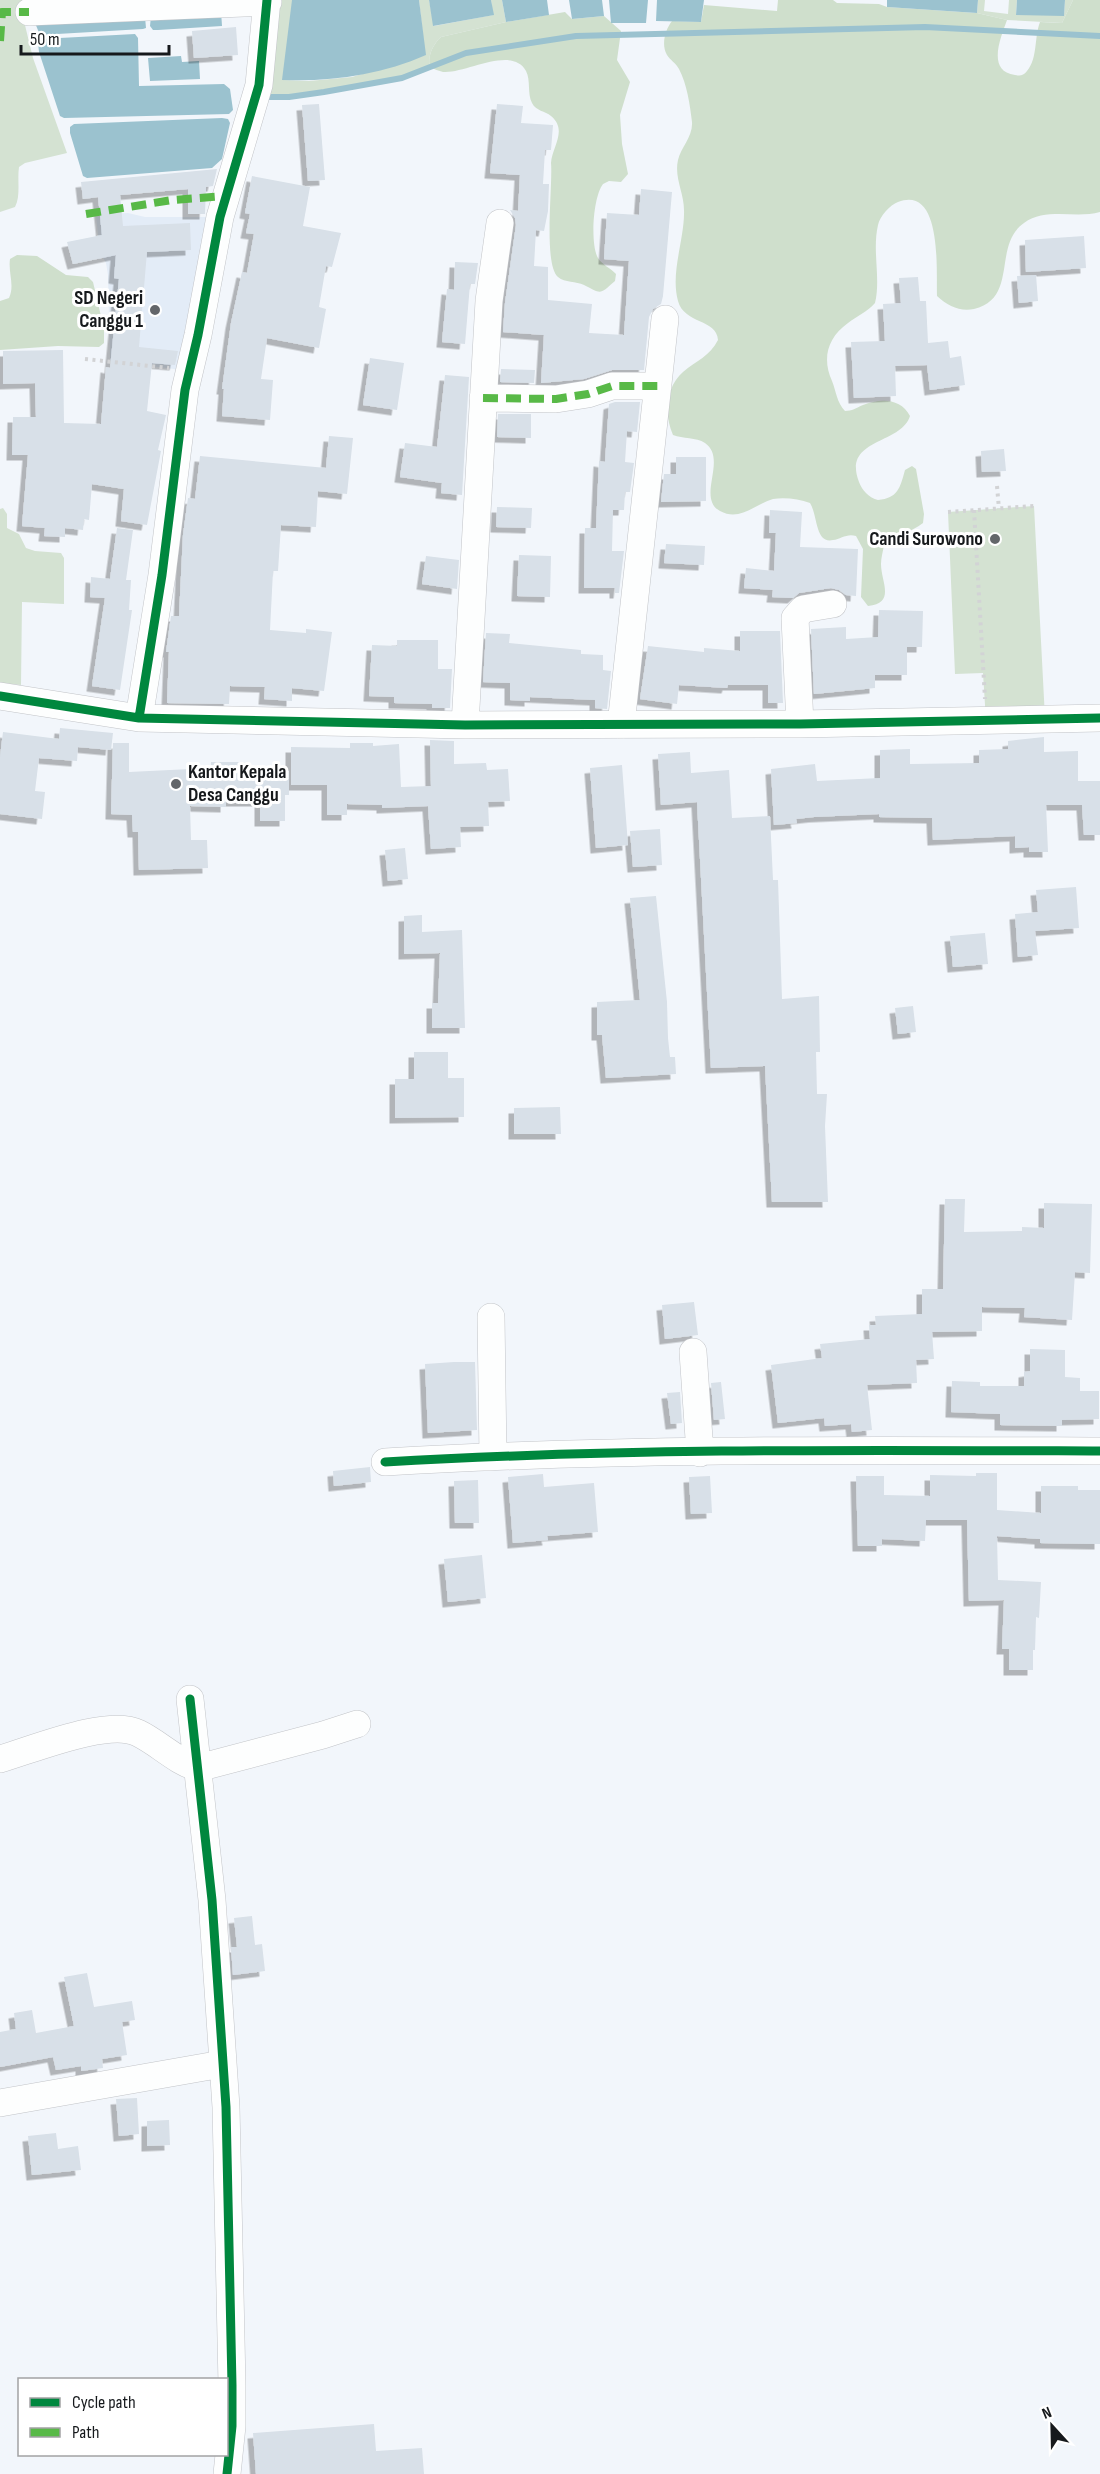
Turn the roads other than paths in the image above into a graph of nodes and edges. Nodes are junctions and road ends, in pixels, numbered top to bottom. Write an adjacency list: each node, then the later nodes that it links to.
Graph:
1 (259, 2): 2 (street); 9 (street)
2 (29, 12)
3 (500, 223): 6 (street)
4 (665, 319): 5 (street)
5 (658, 386): 6 (street); 13 (street)
6 (483, 398): 12 (street)
7 (833, 604): 11 (street)
8 (0, 696): 9 (street)
9 (139, 718): 12 (street)
10 (1100, 718): 11 (street)
11 (800, 724): 13 (street)
12 (465, 725): 13 (street)
13 (621, 725)
14 (491, 1317): 18 (street)
15 (693, 1352): 17 (street)
16 (1100, 1451): 17 (street)
17 (700, 1453): 18 (street)
18 (493, 1457): 19 (street)
19 (385, 1462)
20 (190, 1699): 23 (street)
21 (357, 1724): 23 (street)
22 (0, 1759): 23 (street)
23 (198, 1768): 24 (street)
24 (222, 2064): 25 (street); 26 (street)
25 (0, 2103)
26 (227, 2474)

